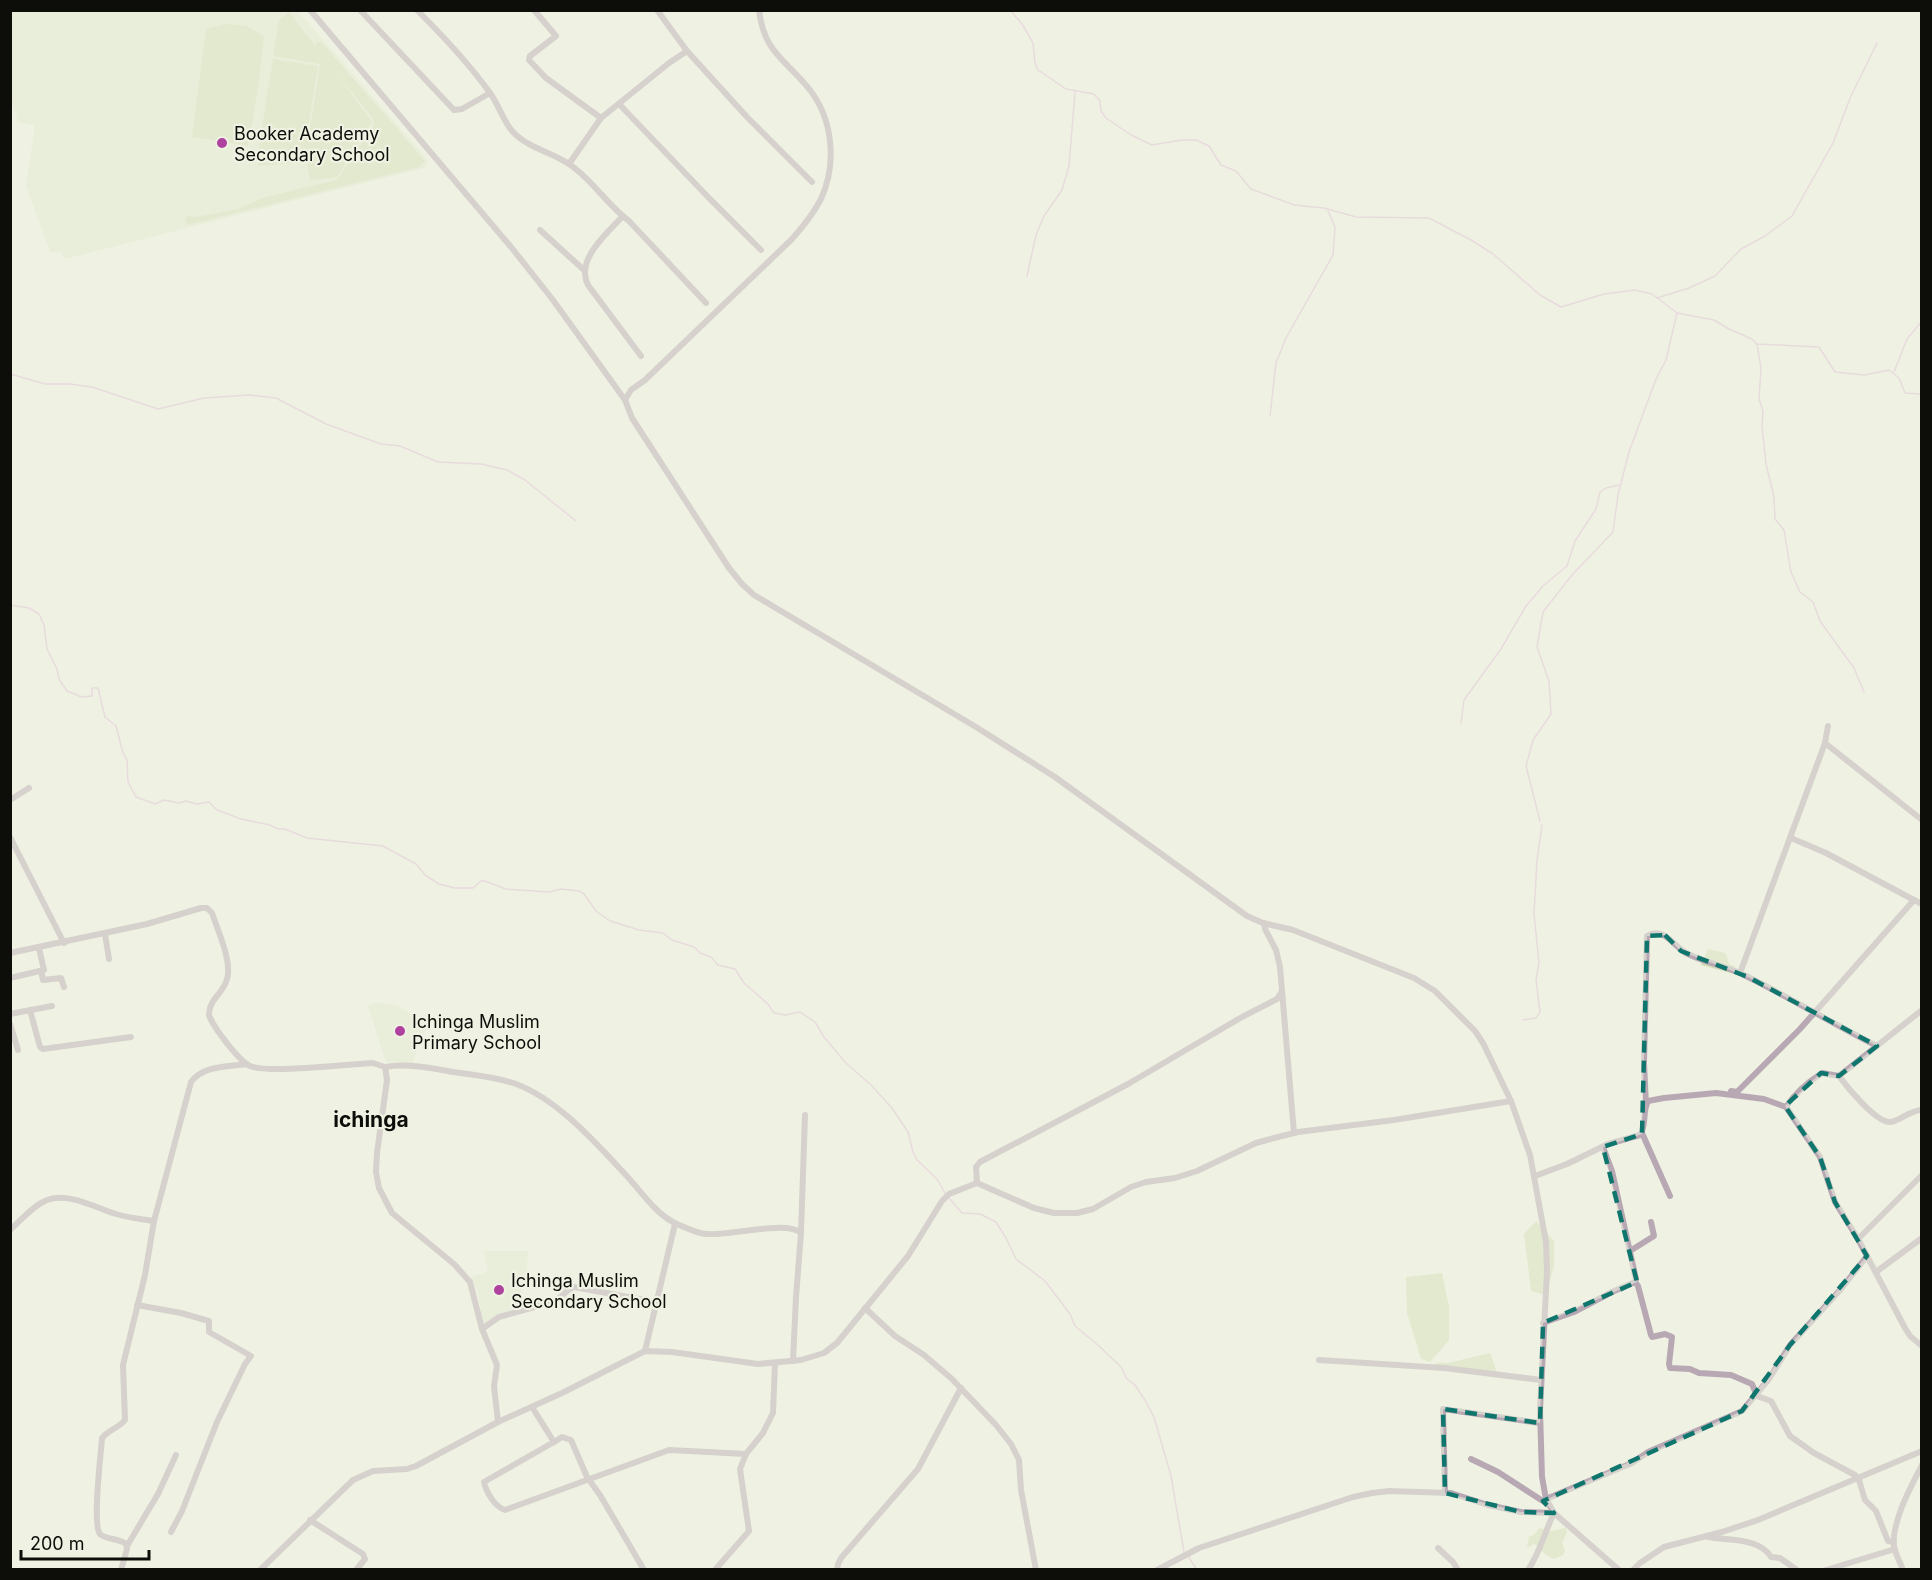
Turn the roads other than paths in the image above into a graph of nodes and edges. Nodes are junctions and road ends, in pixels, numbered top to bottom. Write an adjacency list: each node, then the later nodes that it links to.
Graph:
1 (310, 10): 19 (street)
2 (360, 10): 8 (street)
3 (417, 10): 8 (street)
4 (534, 10): 10 (street)
5 (657, 10): 7 (street)
6 (759, 10): 19 (street)
7 (687, 51): 9 (street); 12 (street)
8 (490, 93): 11 (street)
9 (619, 104): 10 (street); 15 (street)
10 (602, 118): 11 (street)
11 (569, 164): 13 (street)
12 (812, 182)
13 (623, 216): 16 (street); 17 (street)
14 (540, 230): 16 (street)
15 (761, 250)
16 (584, 270): 18 (street)
17 (706, 303)
18 (641, 356)
19 (625, 400): 29 (street)
20 (1828, 726): 21 (street)
21 (1825, 743): 24 (street); 26 (street)
22 (29, 788): 23 (street)
23 (10, 800)
24 (1922, 820)
25 (10, 837): 31 (street)
26 (1791, 838): 27 (street); 36 (street)
27 (1914, 900): 28 (street); 43 (street)
28 (1922, 904)
29 (1264, 923): 39 (street); 53 (street)
30 (105, 934): 31 (street); 34 (street); 49 (street)
31 (64, 943): 32 (street)
32 (39, 948): 33 (street); 35 (street)
33 (10, 953)
34 (109, 959)
35 (41, 971): 37 (street); 38 (street)
36 (1740, 973): 43 (street); 54 (street)
37 (10, 978)
38 (64, 987)
39 (1281, 993): 58 (street); 63 (street)
40 (52, 1006): 41 (street)
41 (30, 1010): 44 (street); 46 (street)
42 (1922, 1010): 47 (street)
43 (1814, 1013): 47 (street); 52 (street)
44 (10, 1014)
45 (10, 1024): 48 (street)
46 (131, 1037)
47 (1877, 1046): 51 (street)
48 (18, 1050)
49 (247, 1064): 50 (street); 65 (street)
50 (385, 1067): 68 (street); 82 (street)
51 (1839, 1077): 55 (street); 56 (street)
52 (1693, 1094): 54 (street); 55 (street)
53 (1511, 1101): 58 (street); 62 (street)
54 (1646, 1106): 59 (street)
55 (1786, 1107): 73 (street)
56 (1922, 1110)
57 (805, 1115): 66 (street)
58 (1294, 1133): 63 (street)
59 (1642, 1133): 60 (street); 64 (street)
60 (1603, 1147): 62 (street); 74 (street)
61 (1922, 1175): 73 (street)
62 (1535, 1176): 81 (street)
63 (977, 1183): 80 (street)
64 (1670, 1196)
65 (154, 1221): 70 (street); 79 (street)
66 (803, 1222): 69 (street); 71 (street)
67 (1651, 1222): 74 (street)
68 (675, 1224): 69 (street); 78 (street)
69 (790, 1227): 71 (street)
70 (10, 1230)
71 (801, 1233): 86 (street)
72 (1922, 1238): 76 (street)
73 (1858, 1239): 75 (street)
74 (1630, 1251): 77 (street)
75 (1867, 1256): 76 (street); 90 (street)
76 (1876, 1272): 83 (street)
77 (1635, 1282): 81 (street); 90 (street)
78 (655, 1302): 82 (street); 84 (street)
79 (137, 1305): 106 (street); 108 (street)
80 (866, 1308): 86 (street); 89 (street)
81 (1543, 1323): 88 (street)
82 (482, 1329): 92 (street)
83 (1922, 1346)
84 (645, 1351): 87 (street); 91 (street)
85 (1319, 1360): 88 (street)
86 (793, 1361): 87 (street)
87 (775, 1363): 96 (street)
88 (1541, 1380): 93 (street)
89 (961, 1388): 116 (street); 117 (street)
90 (1755, 1394): 100 (street); 103 (street)
91 (532, 1407): 92 (street); 94 (street)
92 (498, 1422): 105 (street)
93 (1540, 1423): 102 (street); 103 (street)
94 (554, 1442): 101 (street); 101 (street)
95 (1922, 1451): 100 (street)
96 (746, 1454): 101 (street); 115 (street)
97 (176, 1455): 108 (street)
98 (1471, 1459): 103 (street)
99 (1922, 1465): 109 (street)
100 (1857, 1477): 107 (street); 109 (street)
101 (588, 1479): 114 (street)
102 (1445, 1493): 104 (street); 118 (street)
103 (1548, 1502): 104 (street)
104 (1554, 1513): 120 (street); 121 (street)
105 (310, 1520): 112 (street); 113 (street)
106 (171, 1532)
107 (1704, 1536): 122 (street); 123 (street)
108 (127, 1546): 111 (street)
109 (1894, 1546): 124 (street); 125 (street)
110 (1438, 1548): 119 (street)
111 (121, 1569)
112 (260, 1569)
113 (356, 1569)
114 (644, 1569)
115 (715, 1569)
116 (837, 1569)
117 (1036, 1569)
118 (1157, 1569)
119 (1458, 1569)
120 (1528, 1569)
121 (1619, 1569)
122 (1633, 1569)
123 (1797, 1569)
124 (1826, 1569)
125 (1903, 1569)

